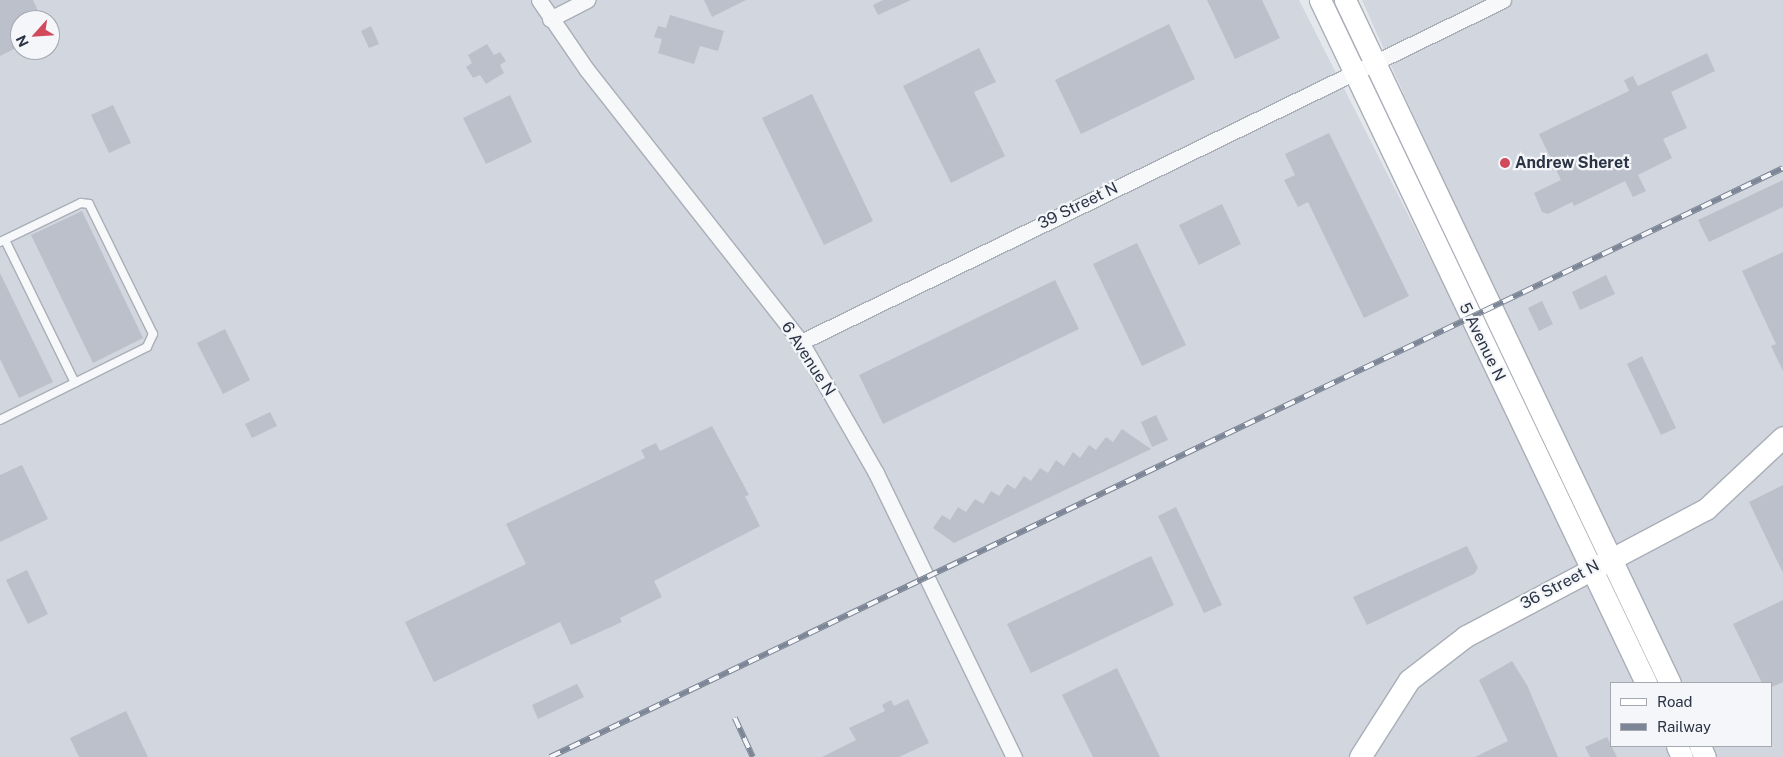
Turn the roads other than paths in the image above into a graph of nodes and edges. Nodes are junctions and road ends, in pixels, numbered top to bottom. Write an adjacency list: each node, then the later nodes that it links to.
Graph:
1 (539, 0): 6 (street, 6 Avenue N)
2 (587, 0): 6 (street)
3 (1320, 0): 8 (main road, 5 Avenue N)
4 (1345, 0): 7 (main road, 5 Avenue N)
5 (1503, 0): 7 (street)
6 (550, 19): 10 (street, 6 Avenue N)
7 (1375, 62): 8 (street, 39 Street N); 14 (main road, 5 Avenue N)
8 (1355, 72): 10 (street, 39 Street N); 15 (main road, 5 Avenue N)
9 (2, 241): 11 (lane); 11 (lane)
10 (801, 342): 18 (street, 6 Avenue N)
11 (75, 383): 12 (lane)
12 (0, 420)
13 (1783, 437): 14 (main road, 36 Street N)
14 (1610, 558): 15 (main road, 36 Street N); 17 (main road, 5 Avenue N)
15 (1591, 568): 16 (main road, 5 Avenue N); 19 (main road, 36 Street N)
16 (1646, 682)
17 (1670, 682)
18 (1014, 757)
19 (1360, 757)

